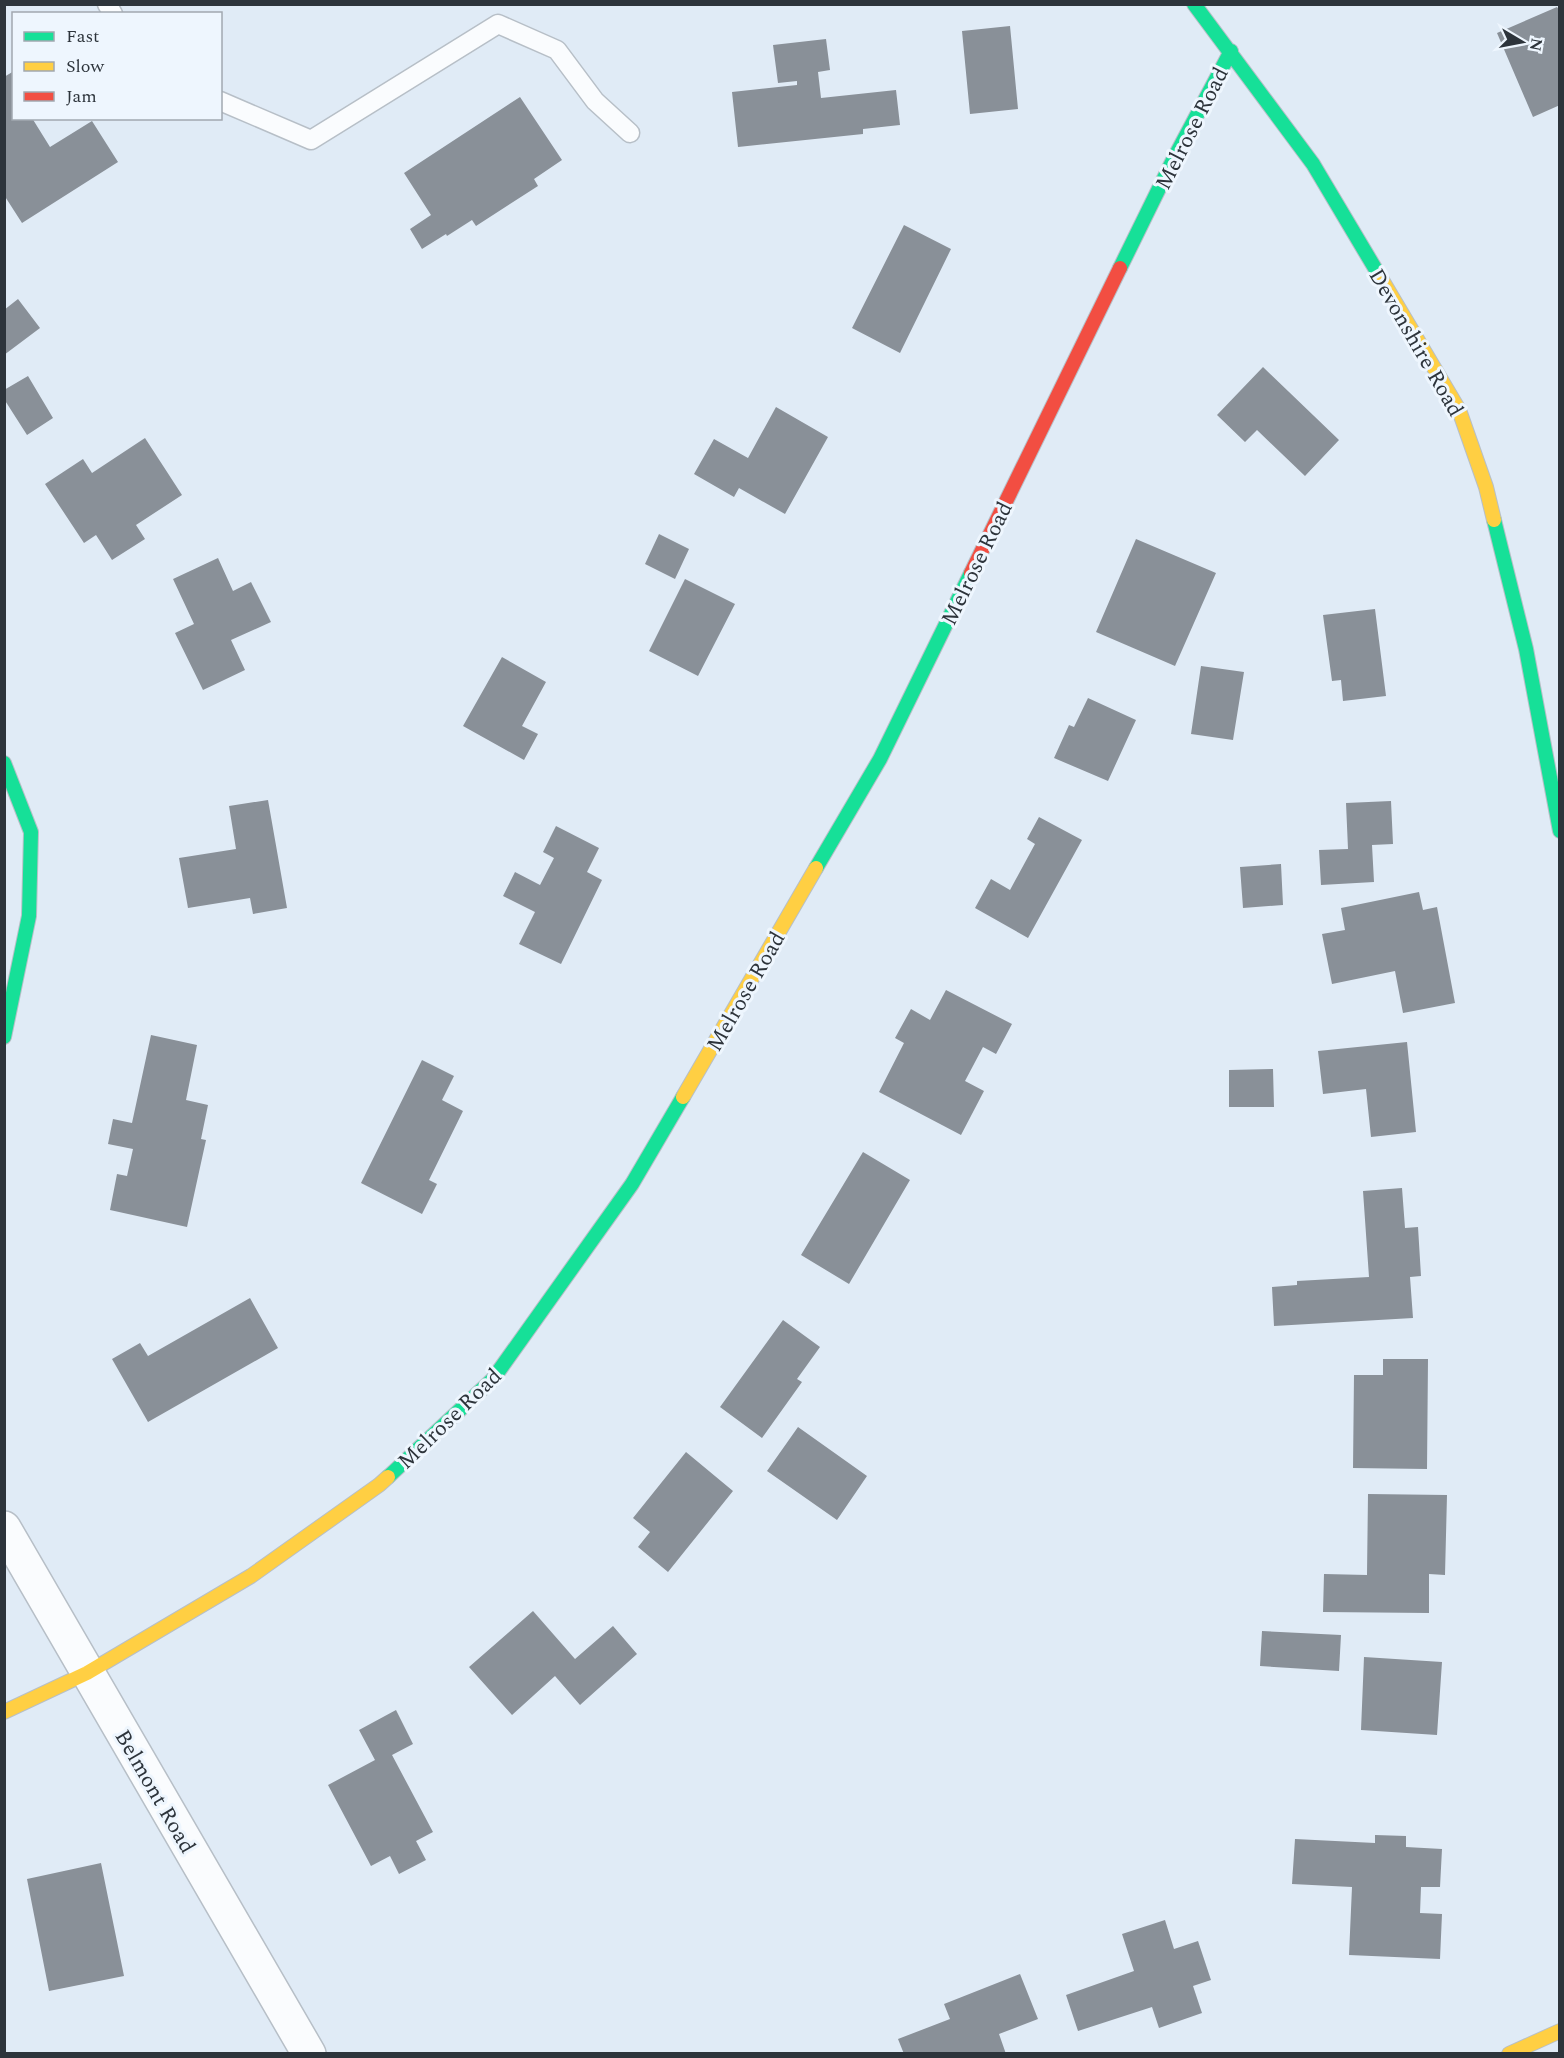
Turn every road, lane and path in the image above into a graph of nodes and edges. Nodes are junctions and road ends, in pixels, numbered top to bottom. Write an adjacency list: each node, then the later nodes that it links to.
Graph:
1 (1194, 4): 2 (street, Devonshire Road)
2 (1230, 51): 6 (street, Devonshire Road); 9 (street, Melrose Road)
3 (222, 102): 4 (lane)
4 (630, 133)
5 (4, 763): 7 (street)
6 (1560, 831)
7 (4, 1037)
8 (4, 1528): 9 (street, Belmont Road)
9 (87, 1673): 10 (street, Melrose Road); 12 (street, Belmont Road)
10 (4, 1712)
11 (1560, 2031): 13 (street)
12 (309, 2054)
13 (1509, 2054)

